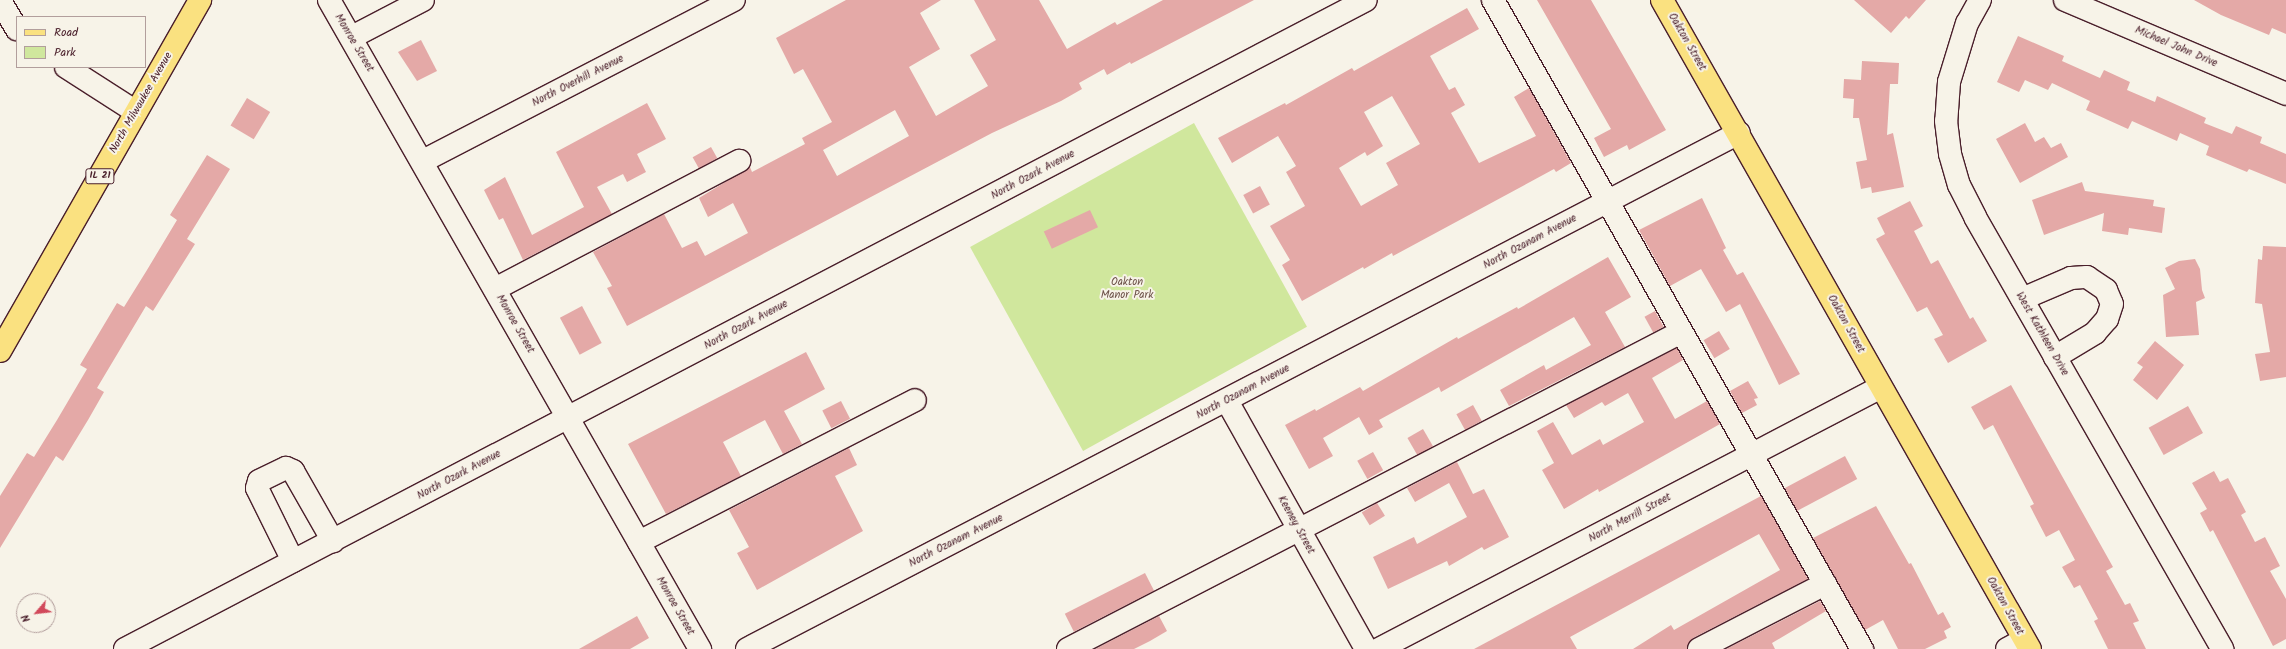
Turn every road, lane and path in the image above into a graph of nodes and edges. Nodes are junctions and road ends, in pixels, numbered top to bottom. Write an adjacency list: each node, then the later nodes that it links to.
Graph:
1 (200, 0): 15 (main road, North Milwaukee Avenue / IL 21)
2 (328, 0): 12 (street, Monroe Street)
3 (423, 0): 12 (street)
4 (734, 0): 17 (street, North Overhill Avenue)
5 (1366, 0): 28 (street, North Ozark Avenue)
6 (1493, 0): 19 (street)
7 (1662, 0): 16 (main road, Oakton Street)
8 (1980, 0): 21 (street, West Kathleen Drive)
9 (2065, 0): 14 (street, Michael John Drive)
10 (0, 1): 11 (street)
11 (16, 27)
12 (352, 37): 17 (street, Monroe Street)
13 (68, 68): 15 (street)
14 (2286, 94)
15 (136, 112): 23 (main road, North Milwaukee Avenue / IL 21)
16 (1739, 133): 19 (street, North Ozanam Avenue); 25 (main road, Oakton Street)
17 (423, 161): 20 (street, Monroe Street)
18 (739, 161): 20 (street)
19 (1608, 202): 22 (street); 27 (street, North Ozanam Avenue)
20 (495, 289): 28 (street, Monroe Street)
21 (2022, 299): 24 (street, West Kathleen Drive); 24 (street)
22 (1681, 332): 29 (street); 30 (street)
23 (0, 351)
24 (2055, 357): 44 (street, West Kathleen Drive)
25 (1881, 387): 29 (street, North Merrill Street); 35 (main road, Oakton Street)
26 (915, 400): 32 (street)
27 (1227, 401): 30 (street, Keeney Street); 38 (street, North Ozanam Avenue)
28 (569, 418): 31 (street, North Ozark Avenue); 32 (street, Monroe Street)
29 (1751, 455): 34 (street); 41 (street, North Merrill Street)
30 (1299, 530): 39 (street); 40 (street, Keeney Street)
31 (333, 541): 33 (street, North Ozark Avenue); 33 (street)
32 (639, 542): 37 (street, Monroe Street)
33 (293, 561): 36 (street, North Ozark Avenue)
34 (1825, 584): 42 (street); 43 (street)
35 (2020, 646)
36 (125, 649)
37 (700, 649)
38 (747, 649)
39 (1068, 649)
40 (1366, 649)
41 (1380, 649)
42 (1699, 649)
43 (1862, 649)
44 (2222, 649)

